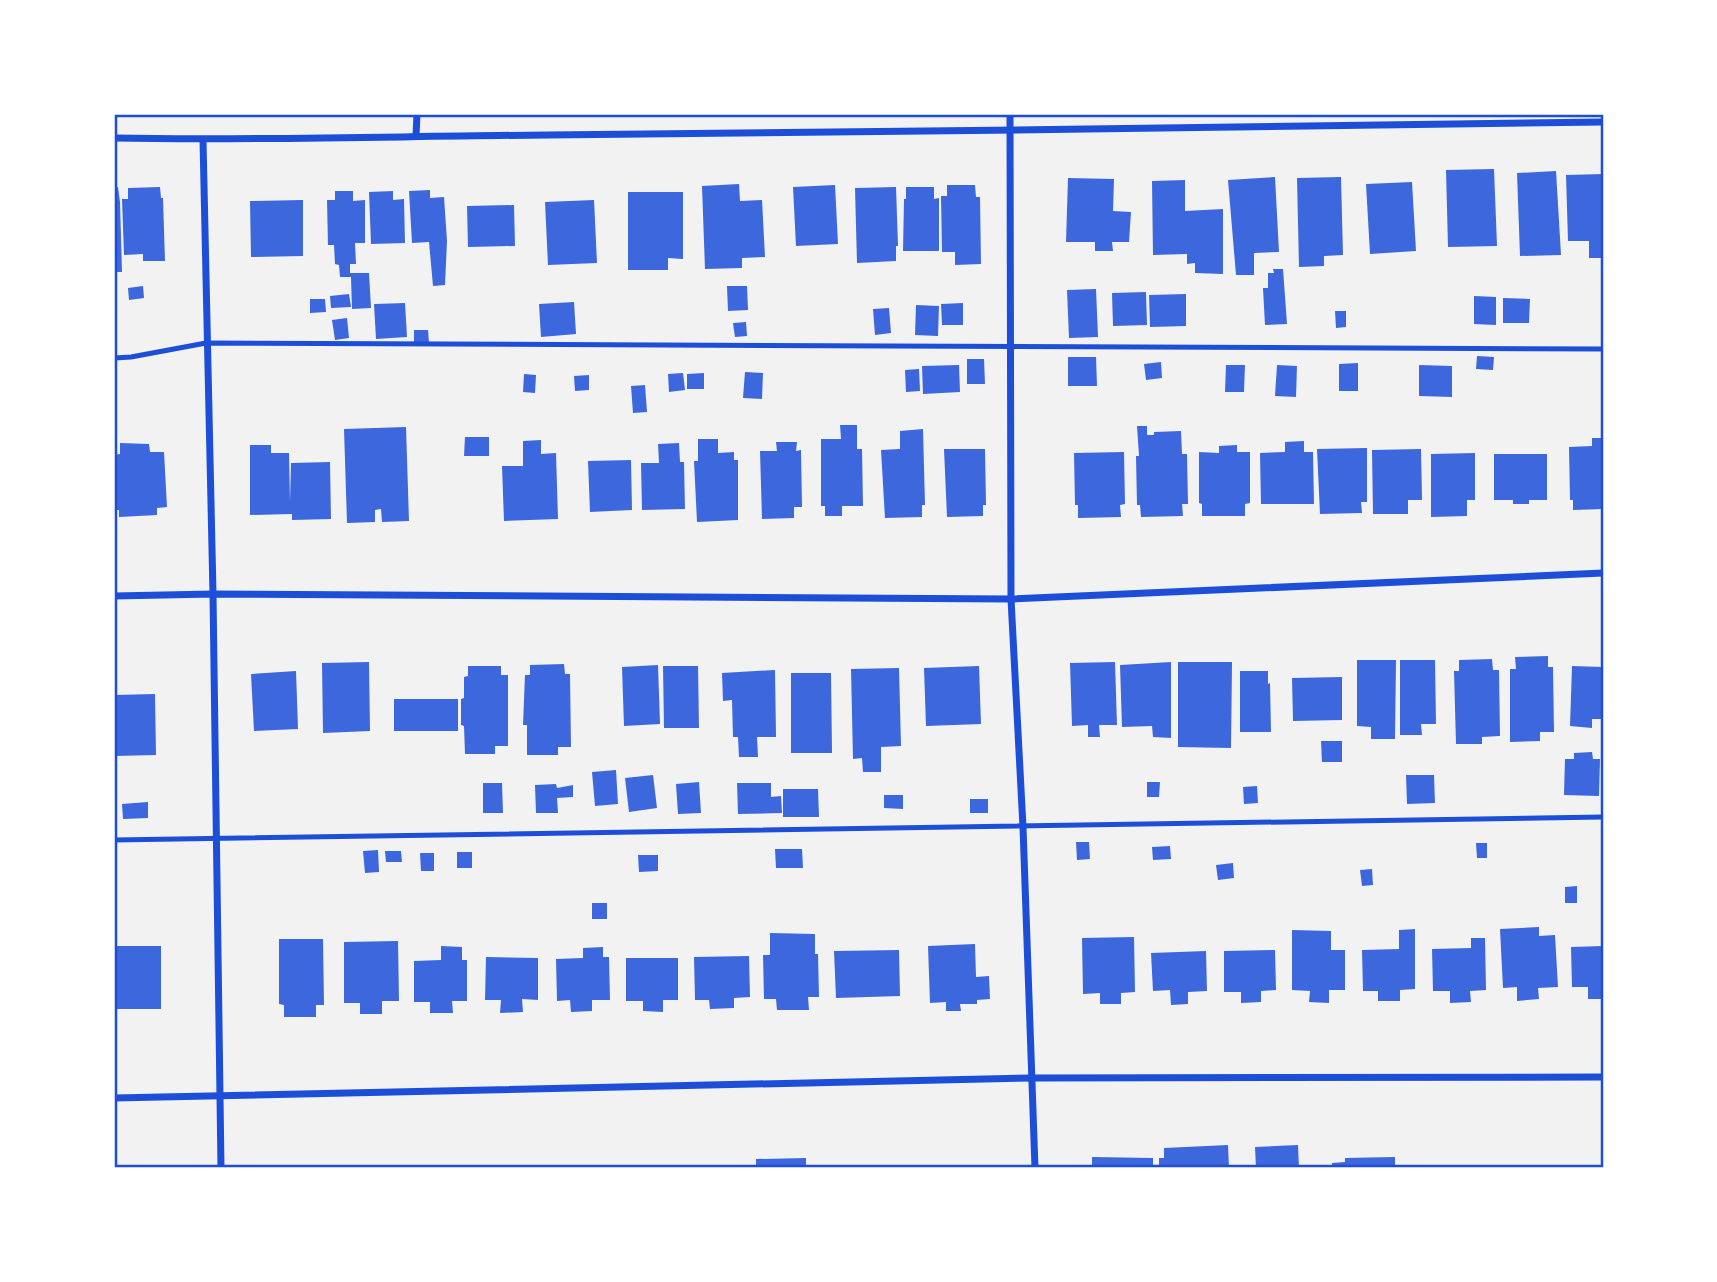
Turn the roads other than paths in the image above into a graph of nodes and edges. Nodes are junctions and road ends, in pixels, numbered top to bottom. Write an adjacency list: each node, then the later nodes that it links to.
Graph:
1 (417, 114): 5 (street)
2 (1010, 114): 4 (street)
3 (1603, 122): 4 (street)
4 (1010, 131): 5 (street); 9 (street)
5 (416, 135): 7 (street)
6 (114, 138): 7 (street)
7 (203, 140): 8 (street)
8 (206, 343): 9 (lane); 11 (lane); 13 (street)
9 (1010, 348): 10 (lane); 15 (street)
10 (1603, 349)
11 (114, 358)
12 (1603, 573): 15 (street)
13 (213, 594): 14 (street); 15 (street); 18 (street)
14 (114, 596)
15 (1011, 599): 17 (street)
16 (1603, 817): 17 (lane)
17 (1023, 827): 18 (lane); 21 (street)
18 (216, 838): 19 (lane); 22 (street)
19 (114, 840)
20 (1603, 1077): 21 (street)
21 (1033, 1078): 22 (street); 25 (street)
22 (219, 1096): 23 (street); 24 (street)
23 (114, 1098)
24 (221, 1168)
25 (1035, 1168)

